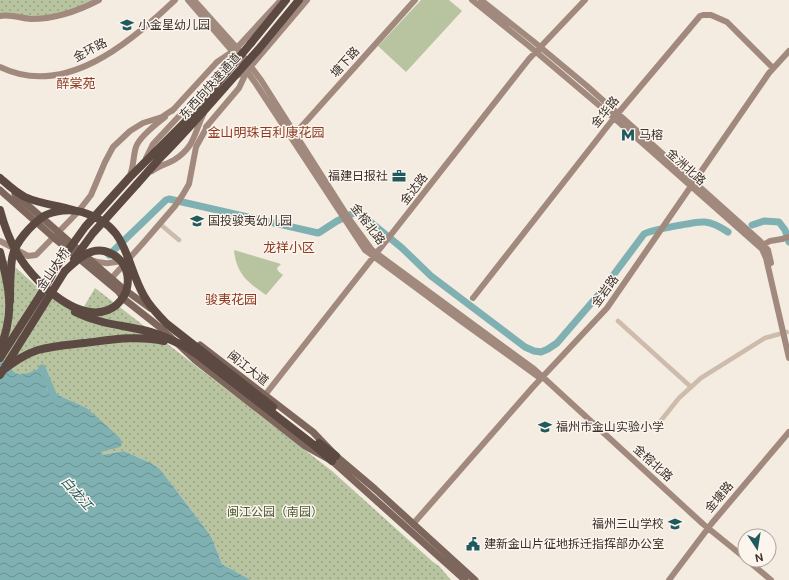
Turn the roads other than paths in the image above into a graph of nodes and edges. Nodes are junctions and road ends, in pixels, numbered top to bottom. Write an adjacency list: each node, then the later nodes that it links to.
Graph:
1 (99, 0): 13 (street)
2 (175, 0): 17 (street, 金环路)
3 (188, 0): 15 (street)
4 (194, 0): 15 (street)
5 (281, 0): 15 (street)
6 (286, 0): 25 (highway, 东西向快速通道, bridge)
7 (300, 0): 25 (highway, 东西向快速通道, bridge)
8 (307, 0): 19 (street)
9 (415, 0): 23 (street, 塘下路)
10 (472, 0): 14 (street, 金洲北路)
11 (480, 0): 14 (street, 金洲北路)
12 (585, 0): 14 (street, 金达路)
13 (0, 16)
14 (538, 49): 21 (street, 金洲北路); 44 (street, 金达路)
15 (235, 50): 19 (street, 金榕北路); 20 (street); 26 (street)
16 (789, 52): 18 (street, 金岩路)
17 (0, 67)
18 (773, 68): 21 (street, 金华路); 31 (street, 金岩路)
19 (249, 69): 22 (street); 23 (street, 金榕北路); 24 (street)
20 (174, 110): 28 (street); 37 (street)
21 (616, 115): 31 (street, 金洲北路); 48 (street, 金华路)
22 (208, 125): 24 (street); 35 (street)
23 (293, 136): 44 (street, 金榕北路)
24 (192, 144): 27 (street)
25 (157, 156): 26 (highway, 东西向快速通道); 27 (highway, 东西向快速通道)
26 (140, 167): 28 (highway, 东西向快速通道)
27 (145, 175): 30 (highway, 东西向快速通道)
28 (129, 178): 55 (highway, 金山大桥, bridge)
29 (0, 179): 34 (highway); 37 (main road, 闽江大道)
30 (137, 184): 46 (highway, 金山大桥, bridge)
31 (693, 184): 41 (street, 金洲北路); 58 (street, 金岩路)
32 (0, 190): 37 (main road, 闽江大道)
33 (0, 210): 46 (highway, bridge)
34 (74, 210): 49 (highway, bridge); 61 (highway, bridge)
35 (160, 224): 39 (street); 43 (street)
36 (0, 227): 53 (highway, bridge)
37 (55, 235): 40 (street); 45 (main road, 闽江大道); 47 (main road, 闽江大道)
38 (786, 238): 41 (street)
39 (179, 240)
40 (0, 241)
41 (762, 245): 51 (street, 金洲北路)
42 (0, 252): 49 (highway, bridge)
43 (134, 252): 45 (street); 47 (street)
44 (375, 256): 58 (street, 金榕北路); 60 (street, 金达路)
45 (89, 259): 47 (main road, 闽江大道)
46 (65, 271): 57 (highway, 金山大桥, bridge)
47 (109, 281): 60 (main road, 闽江大道); 64 (main road, 闽江大道)
48 (473, 298)
49 (10, 301): 54 (highway)
50 (618, 321): 59 (street)
51 (785, 333): 52 (street, 金洲北路); 56 (street, 金洲北路); 59 (street)
52 (789, 342)
53 (182, 345): 57 (highway, bridge); 61 (highway)
54 (0, 350)
55 (0, 358)
56 (789, 358)
57 (1, 372)
58 (542, 378): 65 (street, 金岩路); 66 (street, 金榕北路)
59 (690, 387): 62 (street)
60 (265, 395): 64 (main road, 闽江大道)
61 (272, 409): 64 (highway)
62 (655, 428)
63 (789, 432): 66 (street, 金塘路)
64 (334, 458): 65 (main road, 闽江大道); 69 (main road, 闽江大道)
65 (413, 524): 70 (main road, 闽江大道)
66 (708, 528): 67 (street, 金榕北路); 71 (street, 金塘路)
67 (737, 552)
68 (757, 568): 72 (street)
69 (465, 580)
70 (475, 580)
71 (669, 580)
72 (771, 580)

